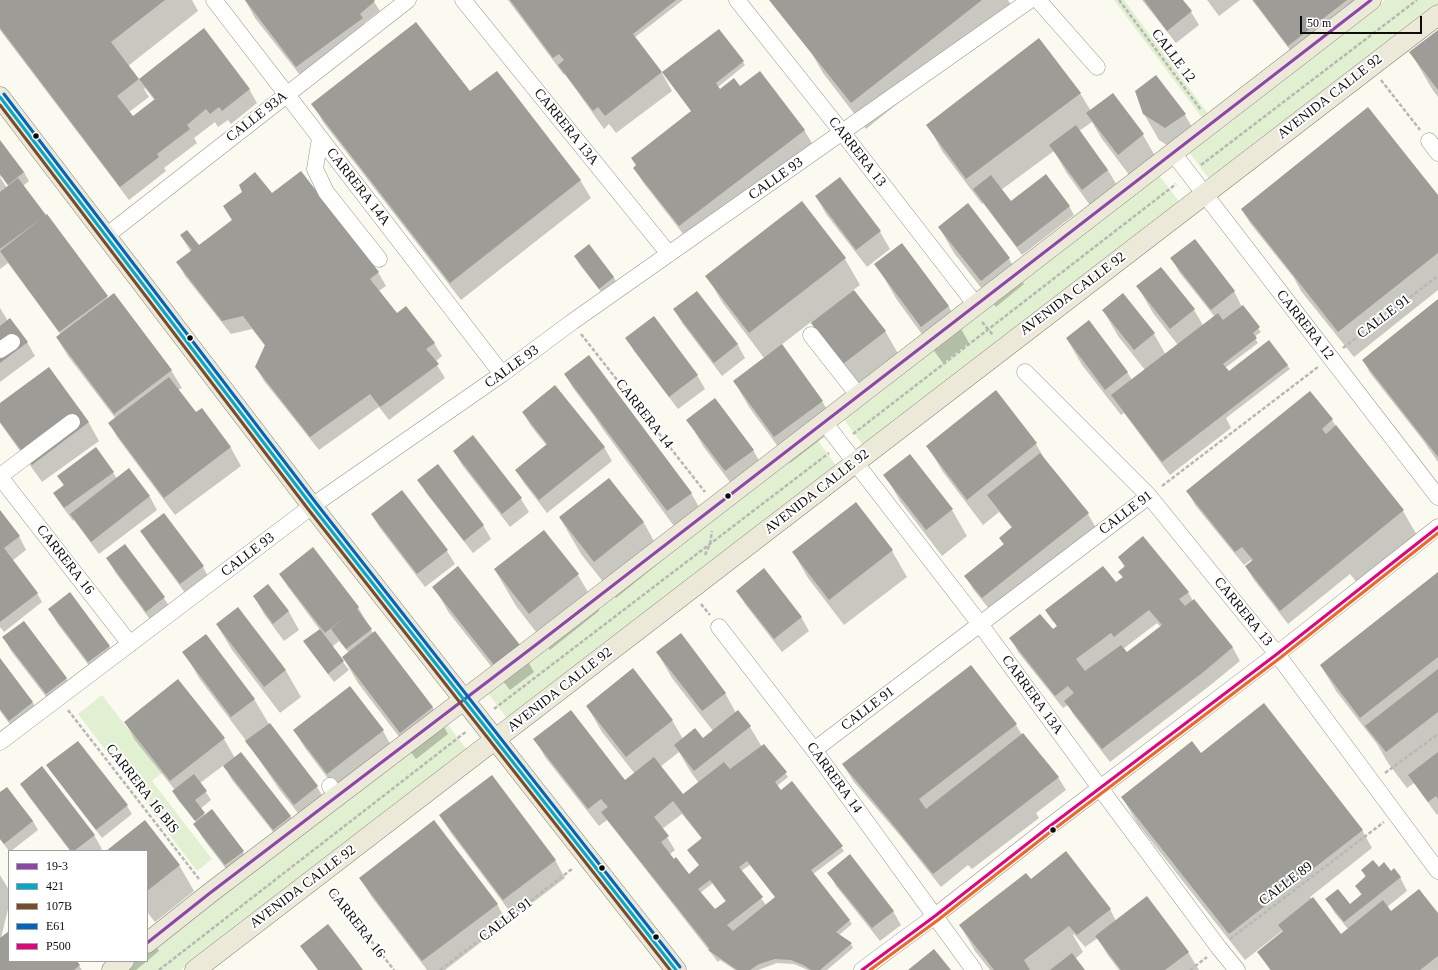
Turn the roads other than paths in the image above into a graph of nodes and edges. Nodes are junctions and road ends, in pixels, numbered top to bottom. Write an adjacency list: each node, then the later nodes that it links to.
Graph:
1 (214, 0): 10 (street, CARRERA 14A)
2 (408, 0): 10 (street, CALLE 93A)
3 (463, 0): 17 (street, CARRERA 13A)
4 (737, 0): 12 (street, CARRERA 13)
5 (1030, 0): 12 (street, CALLE 93)
6 (1038, 0): 9 (street)
7 (1371, 0): 14 (main road)
8 (1438, 15): 15 (main road, AVENIDA CALLE 92)
9 (1097, 67)
10 (286, 94): 13 (street, CARRERA 14A); 16 (street, CALLE 93A)
11 (0, 97): 16 (main road)
12 (842, 132): 17 (street, CALLE 93); 19 (street, CARRERA 13)
13 (320, 138): 18 (street); 22 (street, CARRERA 14A)
14 (1173, 153): 15 (street, CARRERA 12); 19 (main road)
15 (1204, 194): 26 (main road, AVENIDA CALLE 92); 29 (street, CARRERA 12)
16 (106, 236): 30 (main road)
17 (669, 254): 22 (street, CALLE 93)
18 (379, 258)
19 (976, 305): 23 (main road)
20 (812, 335): 23 (street)
21 (1025, 372): 28 (street, CARRERA 13)
22 (502, 374): 30 (street, CALLE 93)
23 (858, 395): 25 (main road)
24 (72, 422): 27 (street)
25 (824, 422): 26 (street, CARRERA 13A); 36 (main road)
26 (856, 462): 32 (street, CARRERA 13A); 37 (main road, AVENIDA CALLE 92)
27 (0, 476): 34 (street, CARRERA 16)
28 (1148, 496): 32 (street, CALLE 91); 35 (street, CARRERA 13)
29 (1438, 497)
30 (312, 506): 34 (street, CALLE 93); 36 (main road)
31 (1438, 527): 35 (street)
32 (980, 624): 39 (street, CALLE 91); 40 (street, CARRERA 13A)
33 (719, 627): 39 (street, CARRERA 14)
34 (130, 644): 38 (street, CALLE 93)
35 (1277, 654): 40 (street); 41 (street, CARRERA 13)
36 (464, 699): 37 (main road); 43 (main road)
37 (496, 740): 46 (main road, AVENIDA CALLE 92); 47 (main road)
38 (0, 742)
39 (814, 750): 42 (street, CARRERA 14)
40 (1100, 788): 42 (street); 50 (street, CARRERA 13A)
41 (1438, 871)
42 (935, 916): 48 (street); 49 (street, CARRERA 14)
43 (148, 942)
44 (123, 962): 45 (main road)
45 (112, 970)
46 (196, 970)
47 (676, 970)
48 (862, 970)
49 (974, 970)
50 (1238, 970)

